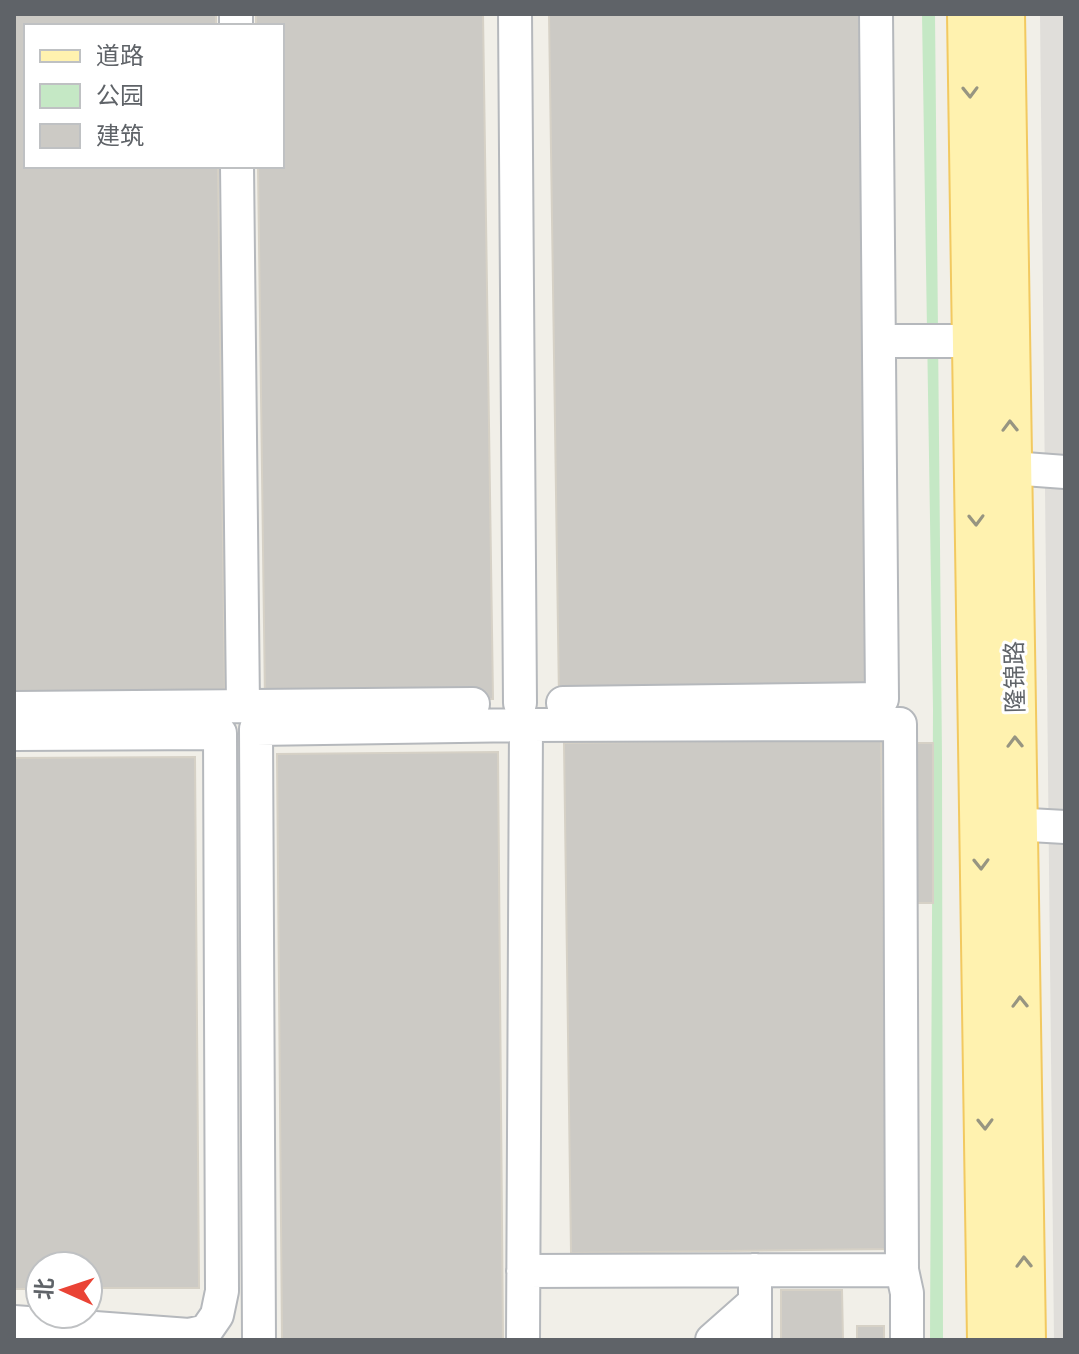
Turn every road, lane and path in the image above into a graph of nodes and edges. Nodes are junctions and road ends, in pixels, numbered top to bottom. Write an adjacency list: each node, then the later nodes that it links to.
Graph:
1 (515, 14): 12 (lane)
2 (876, 14): 6 (lane)
3 (968, 14): 7 (main road, 隆锦路, one-way to 7)
4 (1004, 14): 8 (main road, 隆锦路, one-way to 4)
5 (237, 168): 10 (lane)
6 (879, 341): 7 (lane); 12 (lane)
7 (973, 341): 14 (main road, 隆锦路, one-way to 14)
8 (1011, 468): 9 (lane); 14 (main road, 隆锦路, one-way to 8)
9 (1065, 472)
10 (243, 706): 11 (lane); 12 (lane)
11 (14, 708)
12 (523, 714): 16 (lane); 17 (lane); 20 (lane)
13 (14, 734): 19 (lane)
14 (998, 823): 15 (lane); 25 (main road, 隆锦路, one-way to 25); 26 (main road, 隆锦路, one-way to 14)
15 (1065, 827)
16 (902, 1270): 18 (lane); 24 (lane)
17 (523, 1271): 18 (lane); 21 (lane)
18 (755, 1286): 22 (lane); 23 (lane)
19 (14, 1322)
20 (259, 1340)
21 (523, 1340)
22 (712, 1340)
23 (755, 1340)
24 (907, 1340)
25 (988, 1340)
26 (1025, 1340)

